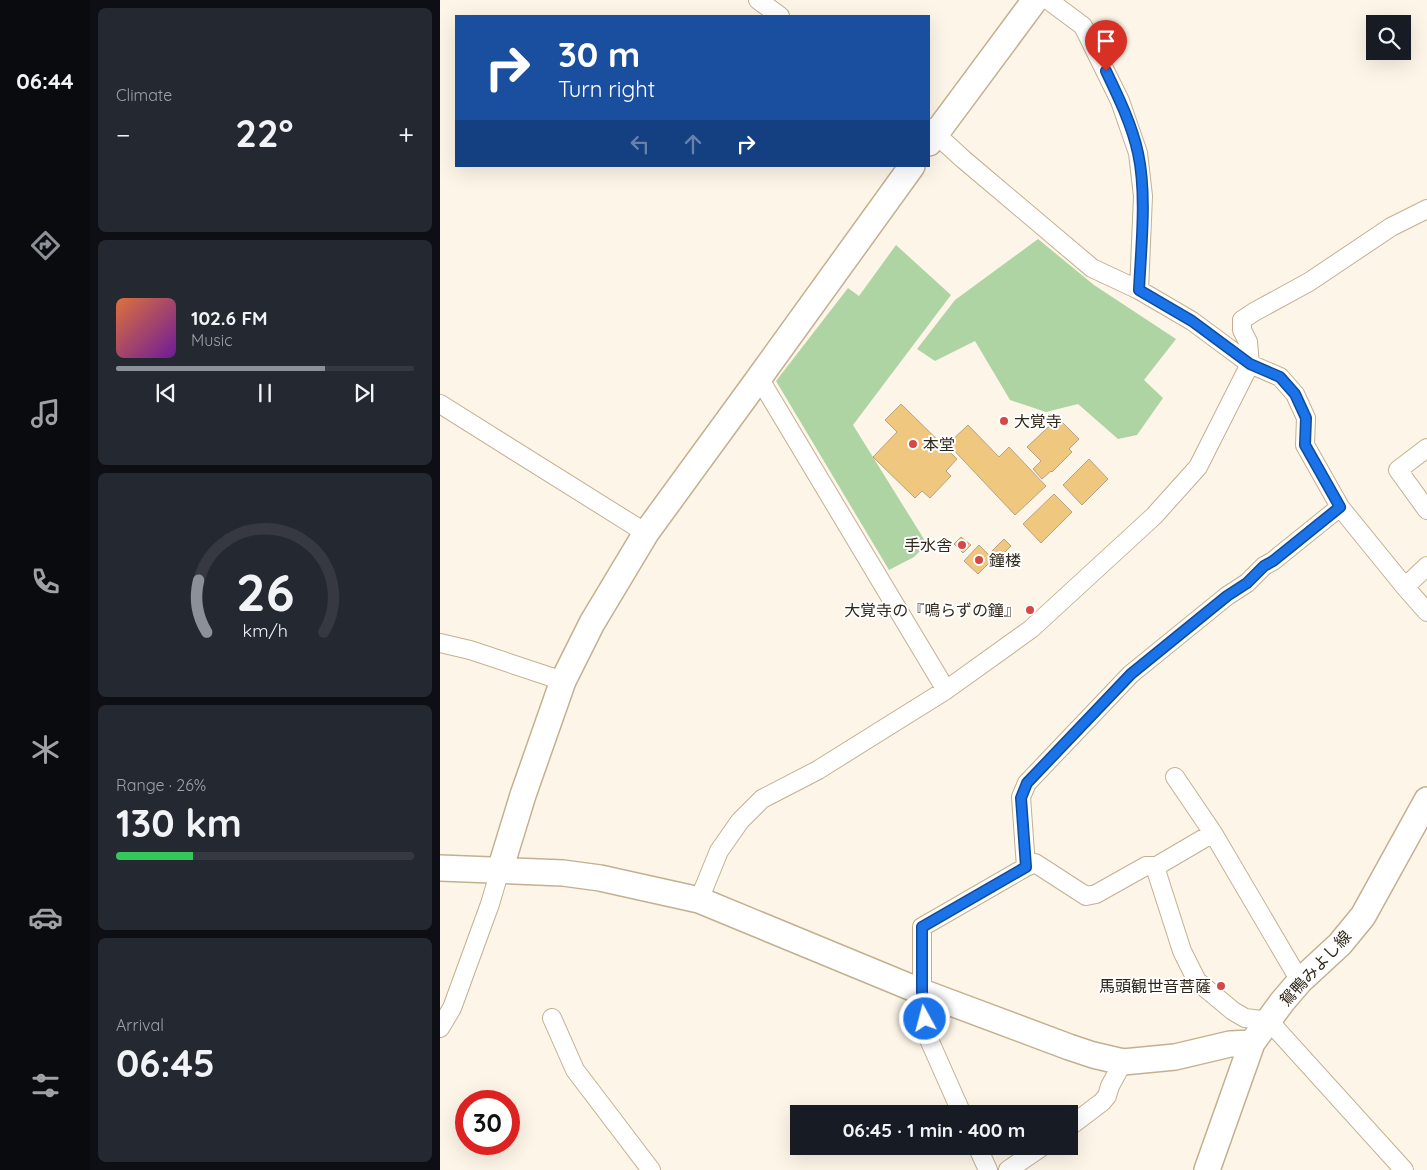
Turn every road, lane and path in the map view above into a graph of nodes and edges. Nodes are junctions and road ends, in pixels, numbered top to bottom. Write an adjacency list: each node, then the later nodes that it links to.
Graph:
1 (758, 0): 4 (street)
2 (1034, 0): 5 (street)
3 (1048, 0): 8 (street)
4 (779, 15)
5 (931, 134): 8 (street)
6 (911, 167): 10 (street)
7 (1427, 209): 9 (street)
8 (1139, 290): 9 (street)
9 (1250, 364): 13 (street); 21 (street)
10 (759, 378): 15 (street); 21 (street)
11 (440, 404): 15 (street)
12 (1427, 448): 14 (street)
13 (1340, 507): 17 (street); 26 (street)
14 (1427, 510)
15 (646, 533): 20 (street)
16 (1427, 566): 17 (street)
17 (1404, 587): 18 (street)
18 (1427, 612)
19 (440, 643): 20 (street)
20 (563, 681): 28 (street)
21 (946, 690): 29 (street)
22 (1175, 776): 24 (street)
23 (1427, 800): 30 (street, 鴛鴨みよし線)
24 (1213, 834): 25 (street); 30 (street)
25 (1155, 866): 26 (street); 33 (street)
26 (1026, 867): 31 (street)
27 (440, 868): 28 (street)
28 (500, 870): 29 (street); 34 (street)
29 (699, 900): 31 (street)
30 (1300, 981): 33 (street, 鴛鴨みよし線)
31 (922, 992): 36 (street); 37 (street)
32 (552, 1018): 41 (street)
33 (1269, 1021): 35 (street, 鴛鴨みよし線); 45 (street)
34 (440, 1028)
35 (1252, 1043): 36 (street); 44 (street, 鴛鴨みよし線)
36 (1123, 1062): 38 (street)
37 (958, 1105)
38 (1078, 1120)
39 (981, 1155): 42 (street)
40 (1030, 1155): 43 (street)
41 (651, 1170)
42 (988, 1170)
43 (1008, 1170)
44 (1207, 1170)
45 (1404, 1170)

